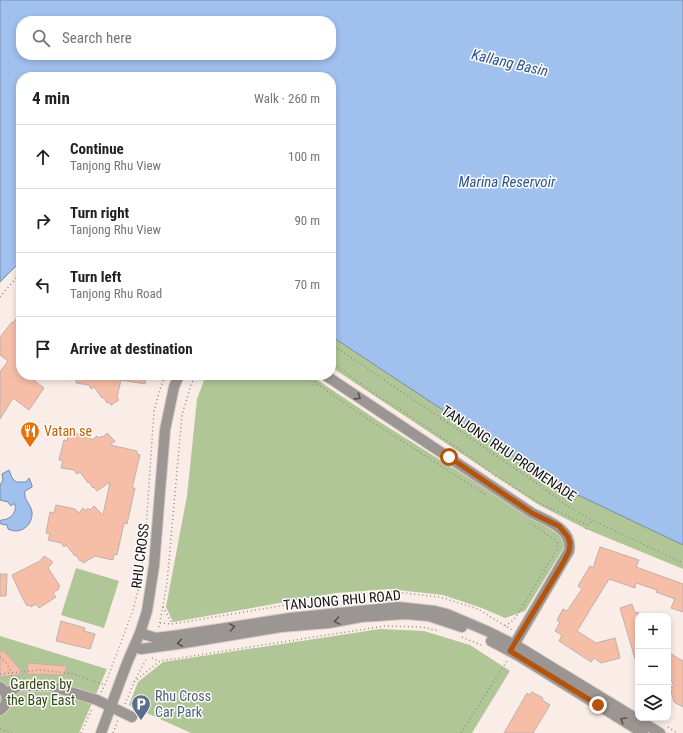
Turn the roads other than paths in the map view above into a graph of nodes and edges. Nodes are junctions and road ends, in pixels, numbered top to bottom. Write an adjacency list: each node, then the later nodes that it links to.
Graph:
1 (177, 380): 3 (street, RHU CROSS)
2 (332, 380): 5 (street, one-way to 5)
3 (140, 633): 4 (street, RHU CROSS); 5 (street, TANJONG RHU ROAD, one-way to 5)
4 (134, 647): 5 (street, TANJONG RHU ROAD, one-way to 4); 8 (street, RHU CROSS)
5 (512, 648): 7 (street, TANJONG RHU ROAD)
6 (3, 691): 8 (street); 9 (street)
7 (600, 702): 12 (street, TANJONG RHU ROAD, one-way to 7); 13 (street, TANJONG RHU ROAD)
8 (111, 705): 10 (street); 11 (street, RHU CROSS)
9 (0, 710)
10 (132, 717)
11 (101, 733)
12 (643, 733)
13 (660, 733)

